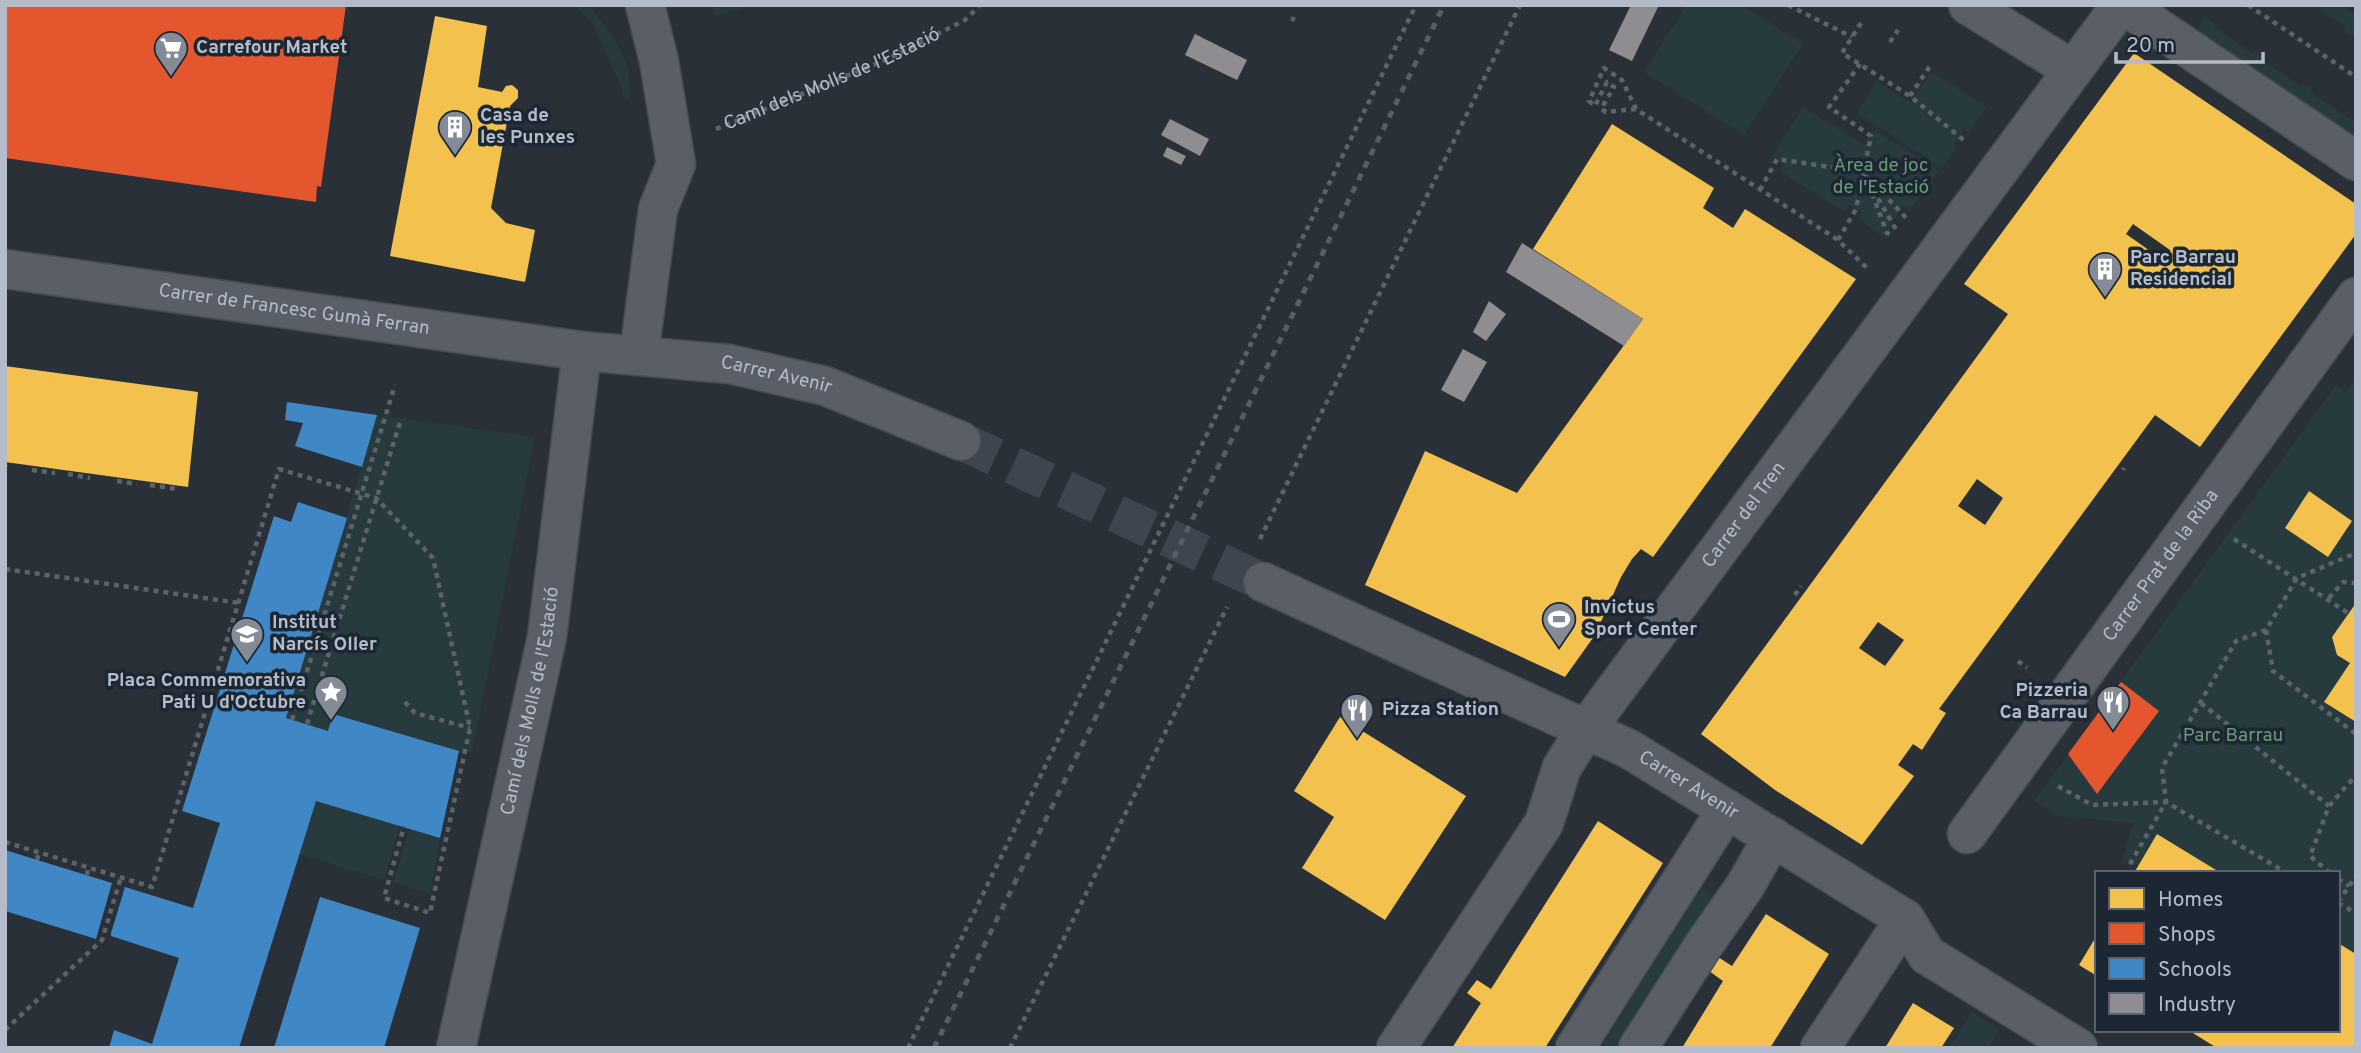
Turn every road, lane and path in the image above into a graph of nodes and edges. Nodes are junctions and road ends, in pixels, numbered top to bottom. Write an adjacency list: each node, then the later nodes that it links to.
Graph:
1 (645, 5): 21 (street)
2 (980, 5): 21 (path, Camí dels Molls de l'Estació)
3 (1416, 5): 93 (path)
4 (1520, 5): 49 (path)
5 (1788, 5): 11 (path)
6 (1968, 5): 15 (street)
7 (2122, 5): 15 (street, Carrer del Tren); 20 (street)
8 (2248, 5): 16 (path)
9 (1861, 23): 11 (path)
10 (1898, 30): 12 (path)
11 (1852, 37): 13 (path)
12 (1890, 42)
13 (1860, 64): 17 (path); 22 (path)
14 (1930, 66): 17 (path)
15 (2073, 69): 65 (street, Carrer del Tren)
16 (2356, 77)
17 (1910, 96): 19 (path)
18 (1636, 109): 18 (path); 23 (path)
19 (1963, 139)
20 (2356, 161)
21 (676, 164): 32 (street)
22 (1863, 172): 23 (path); 24 (path); 25 (path); 26 (path); 27 (path)
23 (1760, 190): 27 (path)
24 (1905, 217)
25 (1895, 228)
26 (1890, 235)
27 (1838, 240): 28 (path)
28 (1866, 267)
29 (5, 270): 31 (street, Carrer de Francesc Gumà Ferran)
30 (2356, 297): 73 (street, Carrer Prat de la Riba)
31 (582, 351): 32 (street, Carrer Avenir); 92 (street, Camí dels Molls de l'Estació)
32 (639, 355): 35 (street, Carrer Avenir)
33 (395, 385): 44 (path)
34 (401, 419): 45 (path)
35 (961, 441)
36 (32, 470): 37 (path)
37 (55, 473)
38 (68, 474): 39 (path)
39 (90, 478)
40 (117, 481): 41 (path)
41 (137, 484)
42 (150, 485): 43 (path)
43 (177, 489)
44 (362, 494): 45 (path); 55 (path); 62 (path)
45 (376, 498): 63 (path); 64 (path)
46 (2246, 548): 50 (path)
47 (2356, 553): 50 (path)
48 (5, 569): 55 (path)
49 (1251, 575): 65 (street, Carrer Avenir); 94 (path)
50 (2297, 578): 54 (path); 57 (path)
51 (2356, 583): 54 (path)
52 (1801, 586): 53 (path)
53 (1794, 595)
54 (2329, 598): 56 (path)
55 (239, 603): 84 (path)
56 (2348, 613)
57 (2266, 630): 61 (path); 66 (path)
58 (2018, 661): 59 (path)
59 (2027, 668)
60 (405, 702): 64 (path)
61 (2201, 703): 69 (path); 70 (path)
62 (292, 720)
63 (307, 724)
64 (470, 728): 72 (path)
65 (1587, 728): 71 (street, Carrer Avenir); 95 (street, Carrer del Tren)
66 (2356, 734)
67 (2356, 775): 70 (path)
68 (2048, 781): 69 (path)
69 (2166, 802): 78 (path); 80 (path)
70 (2329, 806): 81 (path)
71 (1727, 809): 74 (street, Carrer Avenir); 96 (street)
72 (404, 826)
73 (1967, 834)
74 (1773, 837): 90 (street, Carrer Avenir); 97 (street)
75 (5, 842): 76 (path)
76 (39, 852): 77 (path); 79 (path)
77 (37, 860)
78 (2130, 864)
79 (88, 868): 82 (path); 84 (path)
80 (2284, 871)
81 (2328, 871)
82 (87, 875)
83 (2356, 876): 86 (path)
84 (121, 877): 91 (path)
85 (2340, 880): 86 (path)
86 (2349, 886): 87 (path)
87 (2340, 899)
88 (2340, 903): 89 (path)
89 (2356, 913)
90 (1905, 919): 98 (street); 99 (street, Carrer Avenir)
91 (5, 1030)
92 (456, 1048)
93 (908, 1048)
94 (1010, 1048)
95 (1396, 1048)
96 (1575, 1048)
97 (1638, 1048)
98 (1820, 1048)
99 (2078, 1048)

